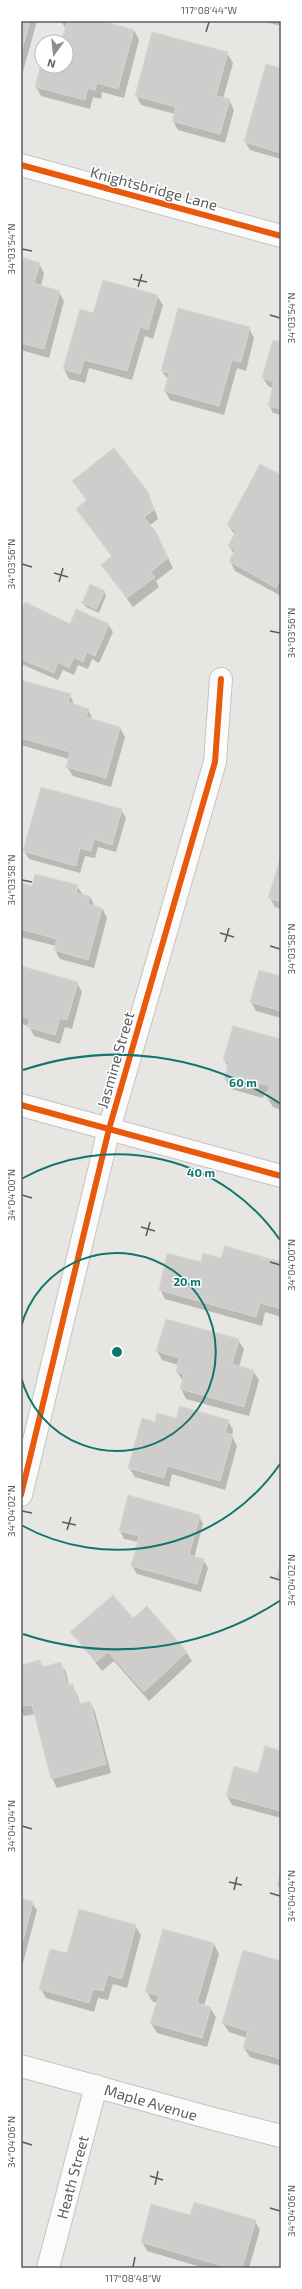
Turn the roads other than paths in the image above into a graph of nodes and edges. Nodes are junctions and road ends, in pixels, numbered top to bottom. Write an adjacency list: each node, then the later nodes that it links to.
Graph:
1 (21, 165): 2 (street, Knightsbridge Lane)
2 (281, 236)
3 (221, 679): 5 (street, Jasmine Street)
4 (21, 1105): 5 (street)
5 (109, 1129): 6 (street); 7 (street, Jasmine Street)
6 (281, 1176)
7 (21, 1495)
8 (21, 2066): 9 (street, Maple Avenue)
9 (96, 2086): 10 (street, Maple Avenue); 11 (street, Heath Street)
10 (281, 2136)
11 (48, 2268)

